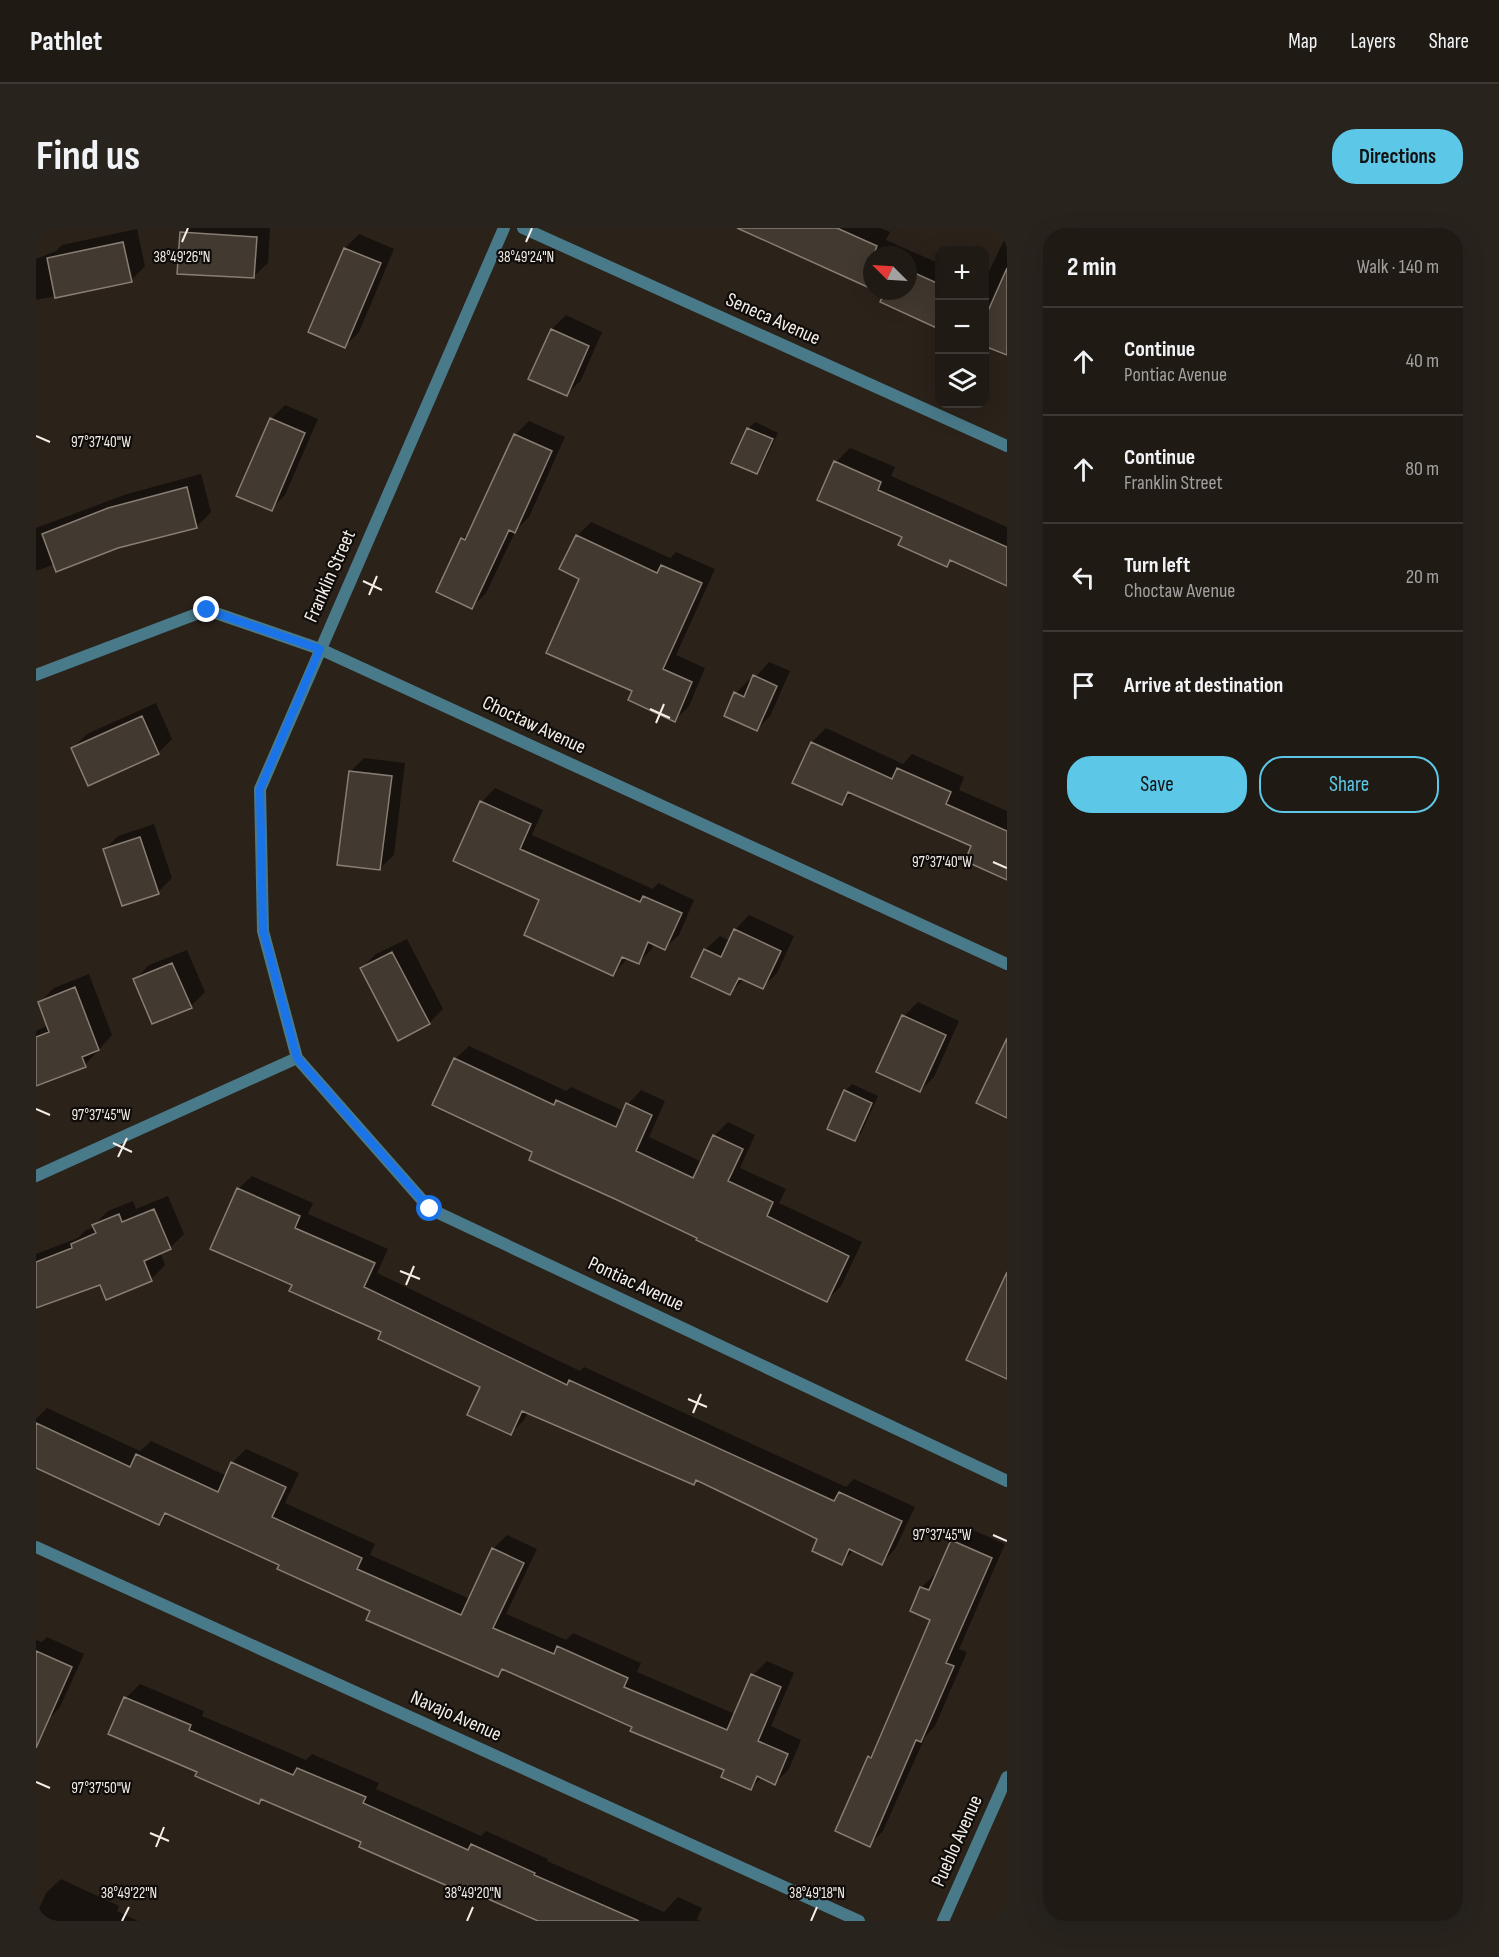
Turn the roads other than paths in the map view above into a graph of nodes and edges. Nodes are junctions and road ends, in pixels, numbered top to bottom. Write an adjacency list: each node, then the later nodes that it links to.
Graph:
1 (504, 228): 4 (street, Franklin Street)
2 (523, 228): 3 (street, Seneca Avenue)
3 (1007, 446)
4 (320, 649): 5 (street, Choctaw Avenue); 6 (street, Choctaw Avenue); 7 (street, Franklin Street)
5 (36, 675)
6 (1007, 964)
7 (297, 1058): 8 (street); 9 (street, Pontiac Avenue)
8 (36, 1176)
9 (1007, 1481)
10 (36, 1547): 12 (street, Navajo Avenue)
11 (1007, 1777): 13 (street, Pueblo Avenue)
12 (859, 1921)
13 (943, 1921)

